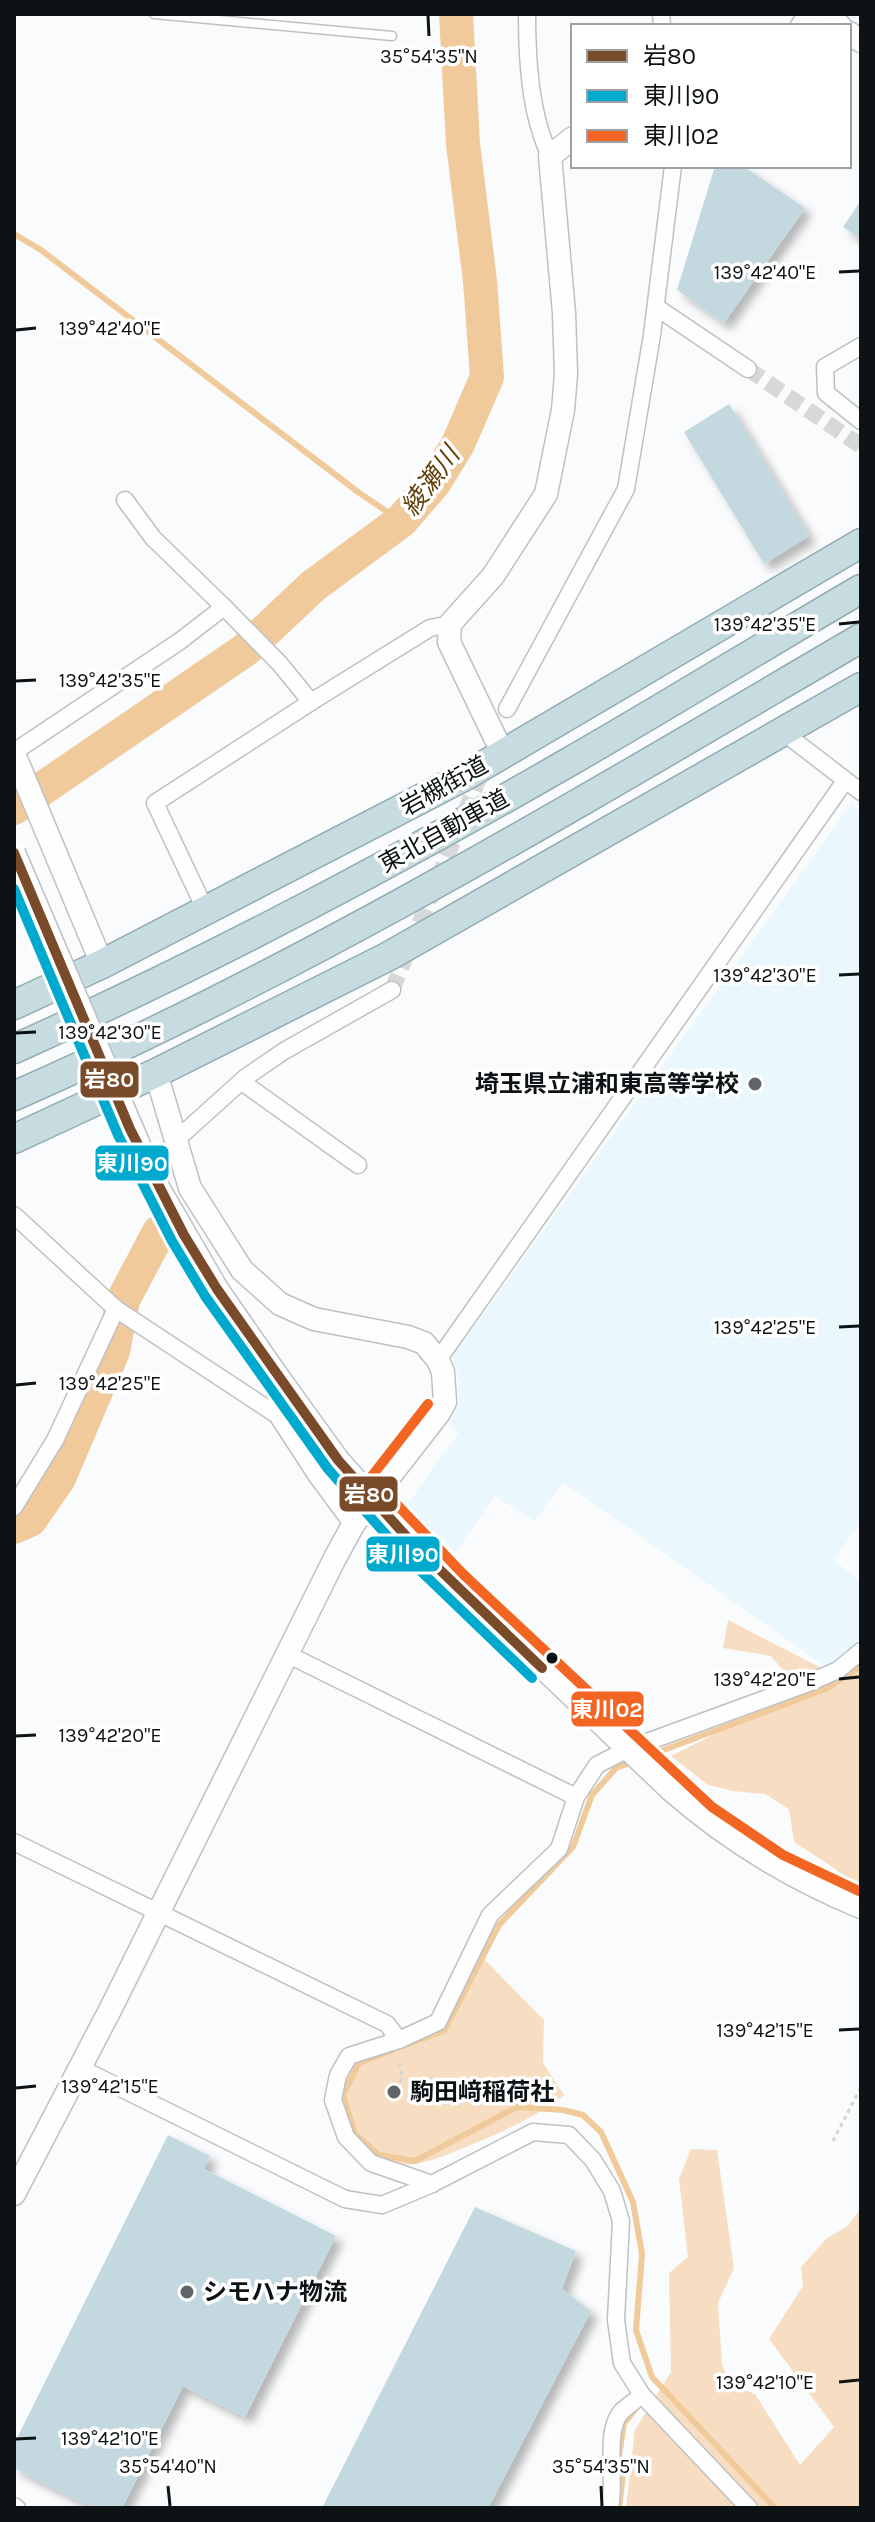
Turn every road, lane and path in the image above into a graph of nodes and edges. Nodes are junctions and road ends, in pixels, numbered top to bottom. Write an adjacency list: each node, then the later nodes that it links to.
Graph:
1 (154, 14): 3 (lane)
2 (527, 14): 5 (street)
3 (392, 36)
4 (571, 140): 5 (street)
5 (550, 156): 15 (street)
6 (673, 168): 7 (street)
7 (656, 307): 9 (street); 19 (street)
8 (861, 346): 10 (street)
9 (748, 369)
10 (861, 421)
11 (125, 500): 14 (street)
12 (861, 543): 22 (highway, 岩槻街道)
13 (861, 589): 30 (highway, 東北自動車道)
14 (224, 607): 18 (street); 21 (street)
15 (450, 624): 18 (street); 22 (street)
16 (861, 638): 33 (highway, 東北自動車道)
17 (861, 687): 20 (highway)
18 (311, 702): 26 (street)
19 (507, 709)
20 (783, 732): 23 (street); 31 (highway)
21 (14, 753): 27 (street)
22 (503, 754): 26 (highway, 岩槻街道)
23 (845, 781): 24 (street); 39 (street)
24 (861, 792)
25 (14, 853): 40 (street, bridge)
26 (206, 911): 27 (highway, 岩槻街道)
27 (102, 964): 29 (highway, 岩槻街道)
28 (392, 990): 32 (street)
29 (14, 1005)
30 (14, 1049)
31 (156, 1073): 34 (highway); 35 (street)
32 (242, 1082): 35 (street); 36 (street)
33 (14, 1096)
34 (14, 1139)
35 (176, 1140): 39 (street)
36 (358, 1165)
37 (14, 1215): 38 (street)
38 (116, 1309): 41 (street); 42 (street)
39 (438, 1360): 40 (street)
40 (372, 1499): 42 (street); 45 (street)
41 (14, 1507)
42 (353, 1525): 44 (street)
43 (861, 1651): 45 (street)
44 (287, 1654): 46 (street); 49 (street)
45 (628, 1749): 46 (street); 48 (street)
46 (576, 1797): 50 (street)
47 (14, 1842): 49 (street)
48 (861, 1907)
49 (158, 1913): 50 (street); 51 (street)
50 (399, 2048): 53 (path); 55 (street)
51 (80, 2068): 55 (street); 56 (street)
52 (861, 2087): 54 (path)
53 (398, 2090)
54 (833, 2141)
55 (432, 2184): 57 (street)
56 (14, 2194)
57 (642, 2395): 58 (street); 59 (street)
58 (610, 2508)
59 (749, 2508)

